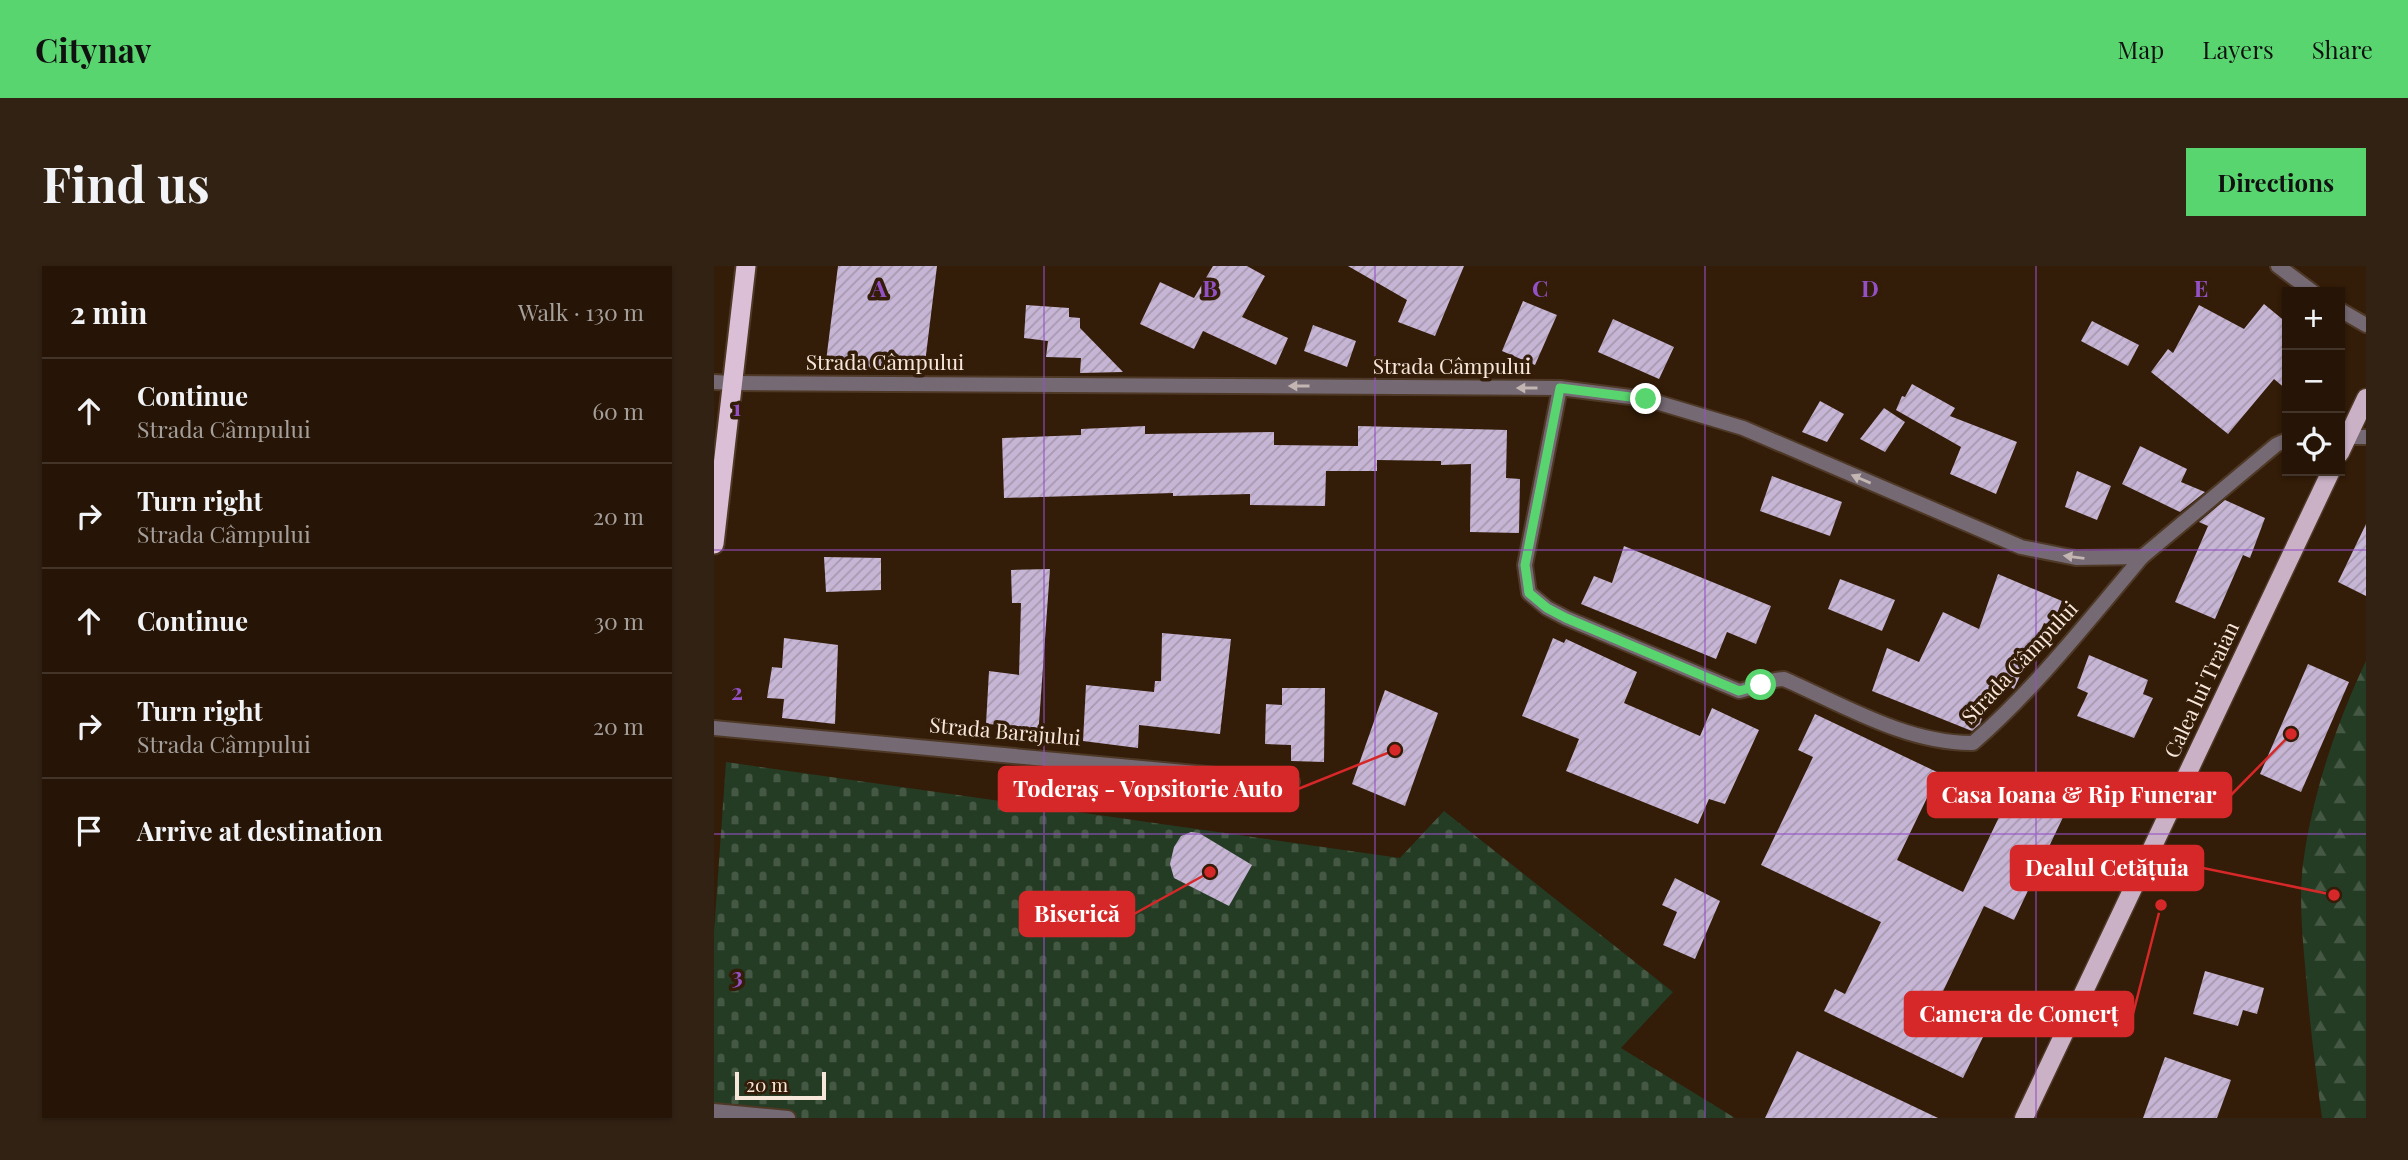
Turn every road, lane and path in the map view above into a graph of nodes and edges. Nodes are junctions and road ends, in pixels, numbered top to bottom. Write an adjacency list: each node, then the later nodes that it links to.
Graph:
1 (746, 266): 6 (highway)
2 (2278, 266): 3 (street)
3 (2306, 287)
4 (2345, 313): 5 (street)
5 (2366, 325)
6 (723, 382): 7 (street, Strada Câmpului, one-way to 6); 14 (highway)
7 (1560, 388): 15 (street, Strada Câmpului, one-way to 7); 15 (street, Strada Câmpului)
8 (2366, 398): 9 (main road)
9 (2345, 436)
10 (2366, 437): 11 (street)
11 (2345, 441)
12 (2282, 442): 15 (street, Strada Câmpului)
13 (2329, 476): 20 (main road, Calea lui Traian)
14 (714, 544)
15 (2142, 557)
16 (714, 728): 17 (street, Strada Barajului)
17 (1292, 782)
18 (714, 1111): 19 (street)
19 (788, 1118)
20 (2024, 1118)

